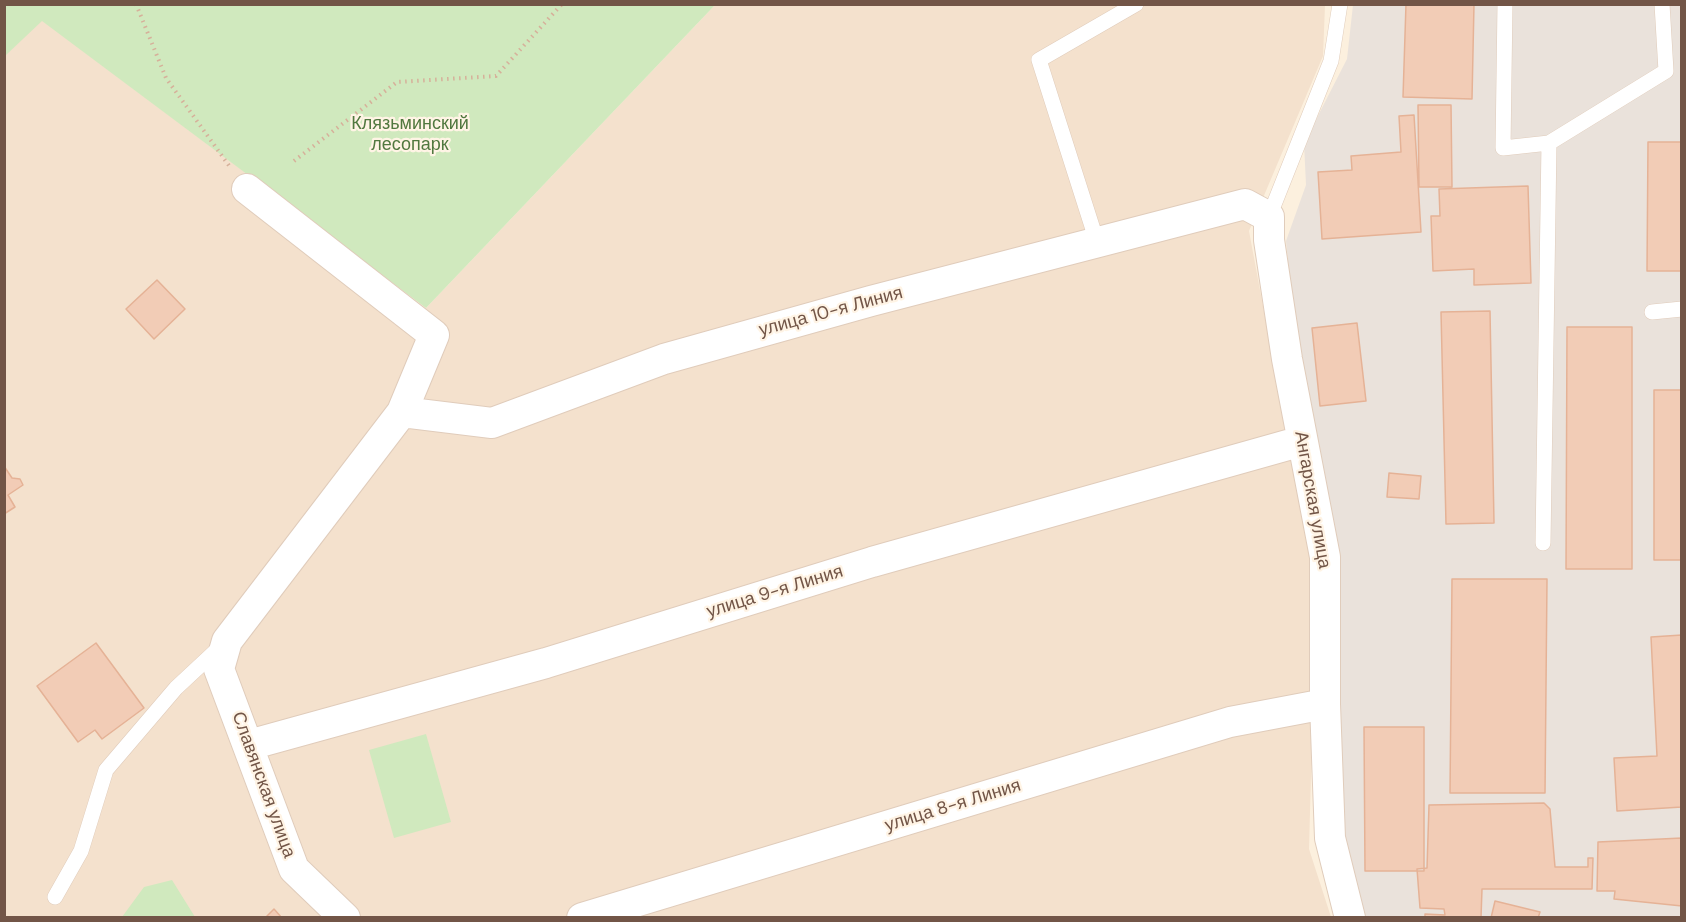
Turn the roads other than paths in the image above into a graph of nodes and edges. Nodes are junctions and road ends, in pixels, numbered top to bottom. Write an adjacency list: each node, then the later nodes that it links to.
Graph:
1 (1136, 4): 8 (lane)
2 (1340, 4): 7 (lane)
3 (1505, 4): 5 (lane)
4 (1662, 4): 5 (lane)
5 (1549, 143): 13 (lane)
6 (247, 189): 11 (street)
7 (1257, 211): 8 (street, улица 10-я Линия); 12 (street, Ангарская улица)
8 (1097, 242): 11 (street, улица 10-я Линия)
9 (1682, 309): 10 (lane)
10 (1652, 312)
11 (412, 413): 14 (street)
12 (1302, 441): 15 (street, Ангарская улица); 16 (street, улица 9-я Линия)
13 (1543, 543)
14 (227, 641): 16 (street, Славянская улица); 17 (lane)
15 (1325, 704): 19 (street, улица 8-я Линия); 20 (street, Ангарская улица)
16 (249, 745): 18 (street, Славянская улица)
17 (55, 897)
18 (345, 918)
19 (582, 918)
20 (1350, 918)

